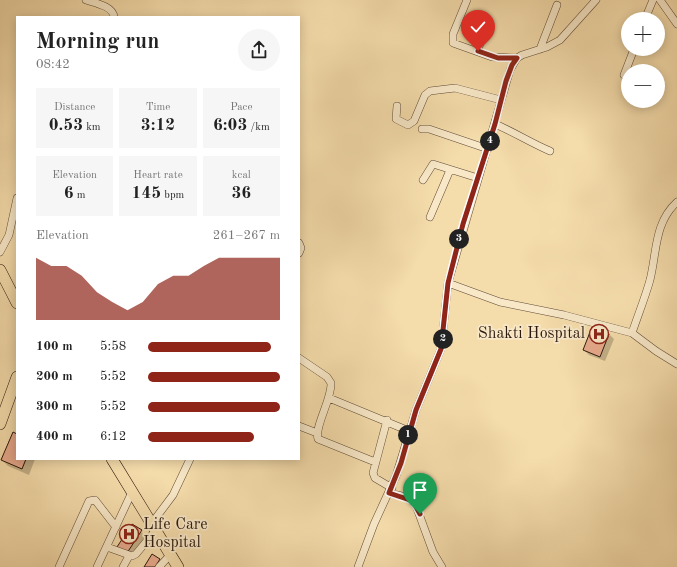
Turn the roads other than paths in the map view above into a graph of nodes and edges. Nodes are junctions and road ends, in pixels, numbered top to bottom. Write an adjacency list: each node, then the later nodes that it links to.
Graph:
1 (86, 0): 8 (street)
2 (468, 0): 12 (street)
3 (596, 0): 11 (street)
4 (653, 0): 7 (street)
5 (660, 0): 10 (street)
6 (557, 5): 11 (street)
7 (648, 12)
8 (114, 16)
9 (485, 23): 12 (street)
10 (677, 24)
11 (540, 49): 13 (street)
12 (478, 51): 13 (street)
13 (517, 58): 14 (street)
14 (501, 100): 15 (street); 16 (street)
15 (397, 106)
16 (495, 124): 18 (street); 19 (street)
17 (422, 129): 18 (street)
18 (488, 149): 21 (street)
19 (550, 151)
20 (450, 170): 21 (street); 22 (street); 25 (street)
21 (478, 178): 28 (street)
22 (423, 180)
23 (677, 202): 30 (street)
24 (16, 203): 26 (street)
25 (430, 217)
26 (0, 252)
27 (0, 270): 29 (highway)
28 (448, 283): 30 (street); 38 (street)
29 (16, 301)
30 (632, 333): 32 (street)
31 (300, 359): 34 (street)
32 (677, 364)
33 (16, 380): 36 (highway)
34 (329, 398): 35 (street); 39 (street)
35 (387, 420): 38 (street); 42 (street)
36 (0, 424)
37 (300, 426): 39 (street)
38 (409, 431): 43 (street)
39 (317, 433): 42 (street)
40 (113, 460): 44 (highway)
41 (190, 460): 45 (street)
42 (376, 462): 43 (street)
43 (390, 490): 55 (street); 56 (street)
44 (132, 492): 45 (highway); 46 (street)
45 (154, 526): 48 (highway); 49 (street)
46 (116, 527): 47 (street); 50 (street)
47 (107, 547): 49 (street); 51 (street)
48 (171, 554): 53 (street); 54 (highway)
49 (129, 556): 52 (street)
50 (59, 567)
51 (97, 567)
52 (123, 567)
53 (159, 567)
54 (178, 567)
55 (358, 567)
56 (442, 567)

